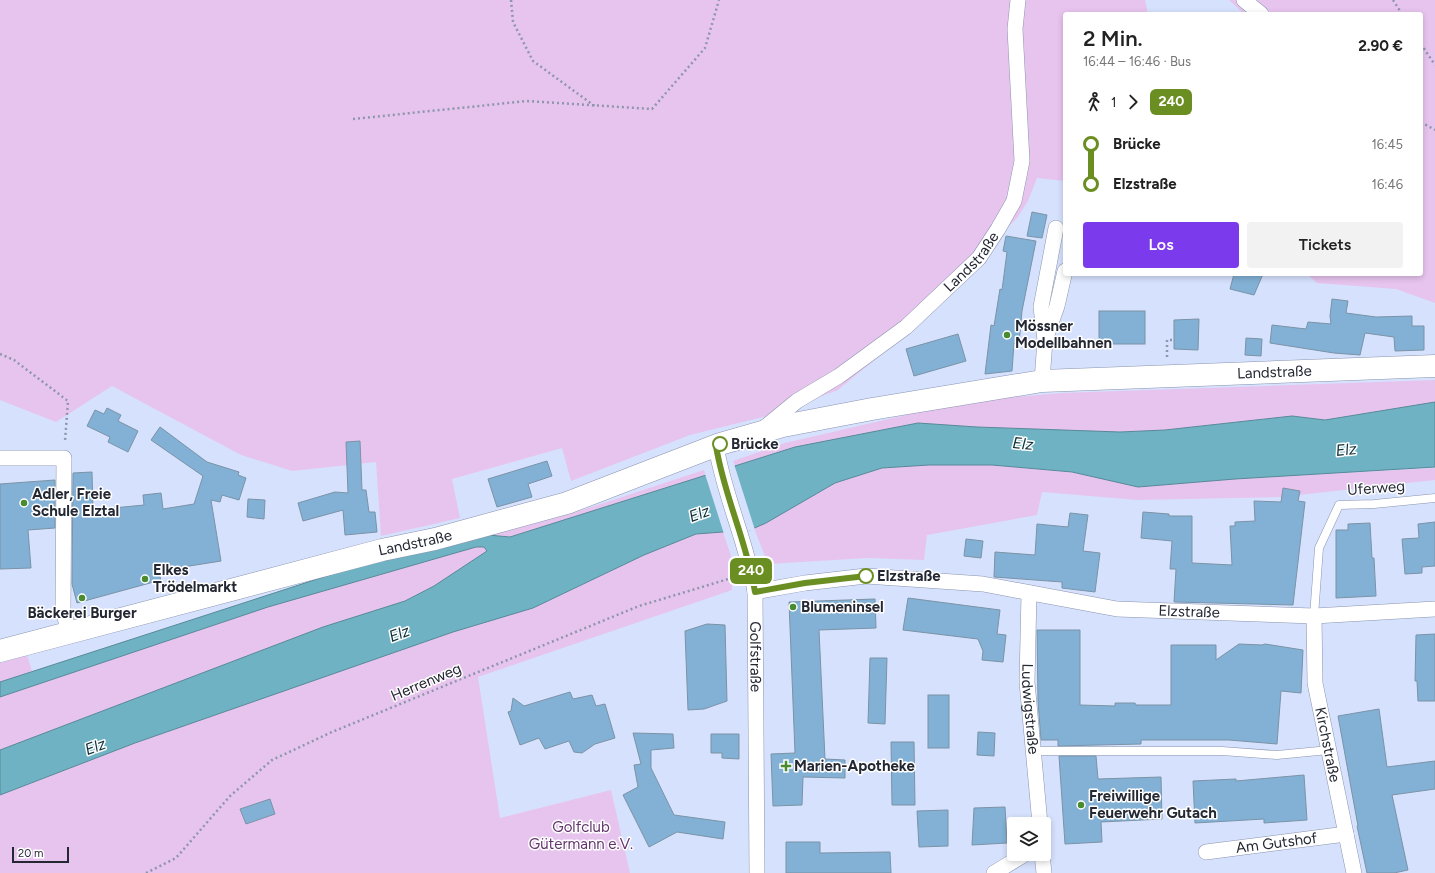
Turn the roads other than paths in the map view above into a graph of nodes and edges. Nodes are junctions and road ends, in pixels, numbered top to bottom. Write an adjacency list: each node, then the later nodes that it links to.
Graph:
1 (1018, 0): 9 (street, Landstraße)
2 (1244, 0): 3 (street)
3 (1259, 12)
4 (1056, 228): 6 (street)
5 (1064, 276): 6 (street)
6 (1044, 340): 8 (street)
7 (1435, 366): 8 (street, Landstraße)
8 (1042, 381): 9 (street, Landstraße)
9 (756, 435): 10 (street, Landstraße)
10 (717, 456): 13 (street, Golfstraße); 17 (street, Landstraße)
11 (0, 458): 17 (street)
12 (1435, 498): 16 (lane, Uferweg)
13 (755, 592): 14 (street, Elzstraße); 26 (street, Golfstraße)
14 (1029, 593): 16 (street, Elzstraße); 20 (street, Ludwigstraße)
15 (1435, 609): 16 (street, Elzstraße)
16 (1314, 616): 19 (street, Kirchstraße)
17 (69, 633): 18 (street, Landstraße)
18 (0, 651)
19 (1329, 750): 20 (lane); 22 (street, Kirchstraße)
20 (1033, 751): 21 (street, Ludwigstraße)
21 (1039, 817)
22 (1346, 834): 23 (street, Am Gutshof); 29 (street, Kirchstraße)
23 (1206, 852)
24 (1014, 861): 27 (street)
25 (1043, 861): 28 (street)
26 (757, 873)
27 (994, 873)
28 (1044, 873)
29 (1354, 873)

